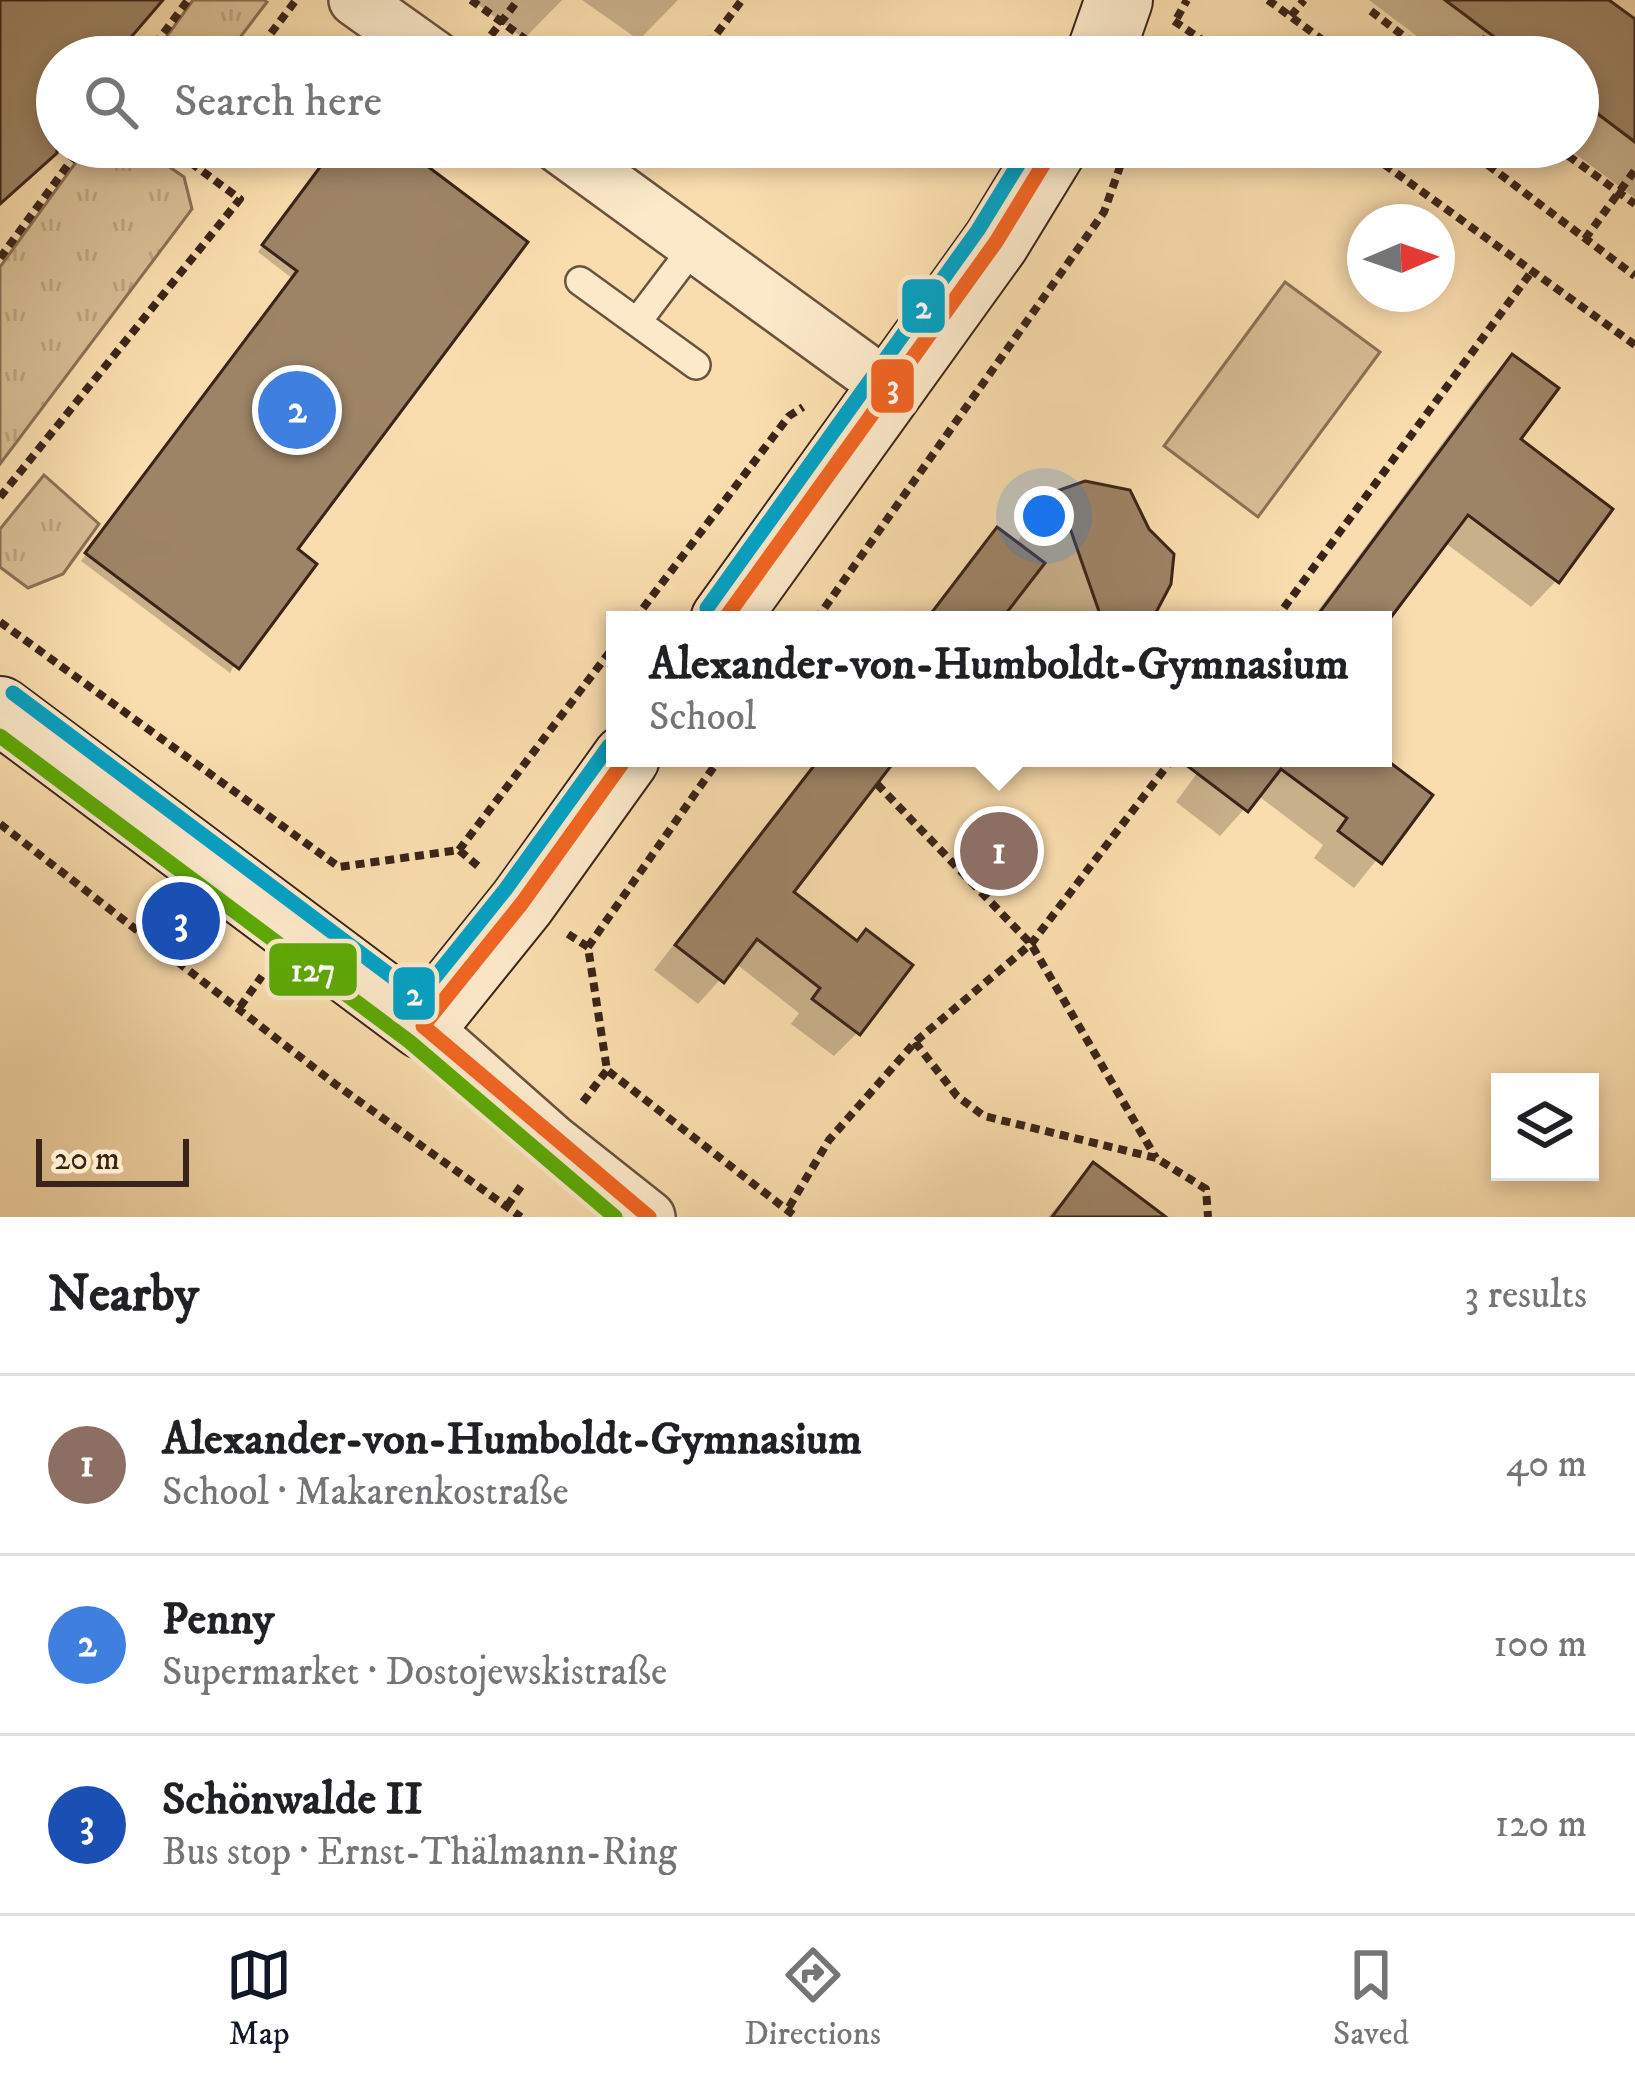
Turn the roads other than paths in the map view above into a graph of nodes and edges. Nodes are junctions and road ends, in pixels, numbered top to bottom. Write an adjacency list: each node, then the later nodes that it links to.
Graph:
1 (355, 0): 3 (street)
2 (1139, 6): 4 (street)
3 (406, 36)
4 (1115, 36)
5 (589, 168): 7 (street)
6 (1041, 168): 11 (street)
7 (696, 244): 9 (lane); 11 (street)
8 (580, 281): 9 (lane)
9 (638, 322): 10 (lane)
10 (696, 365)
11 (876, 379): 12 (street)
12 (730, 611)
13 (0, 710): 15 (street)
14 (620, 767): 15 (street)
15 (423, 1026): 16 (street)
16 (649, 1217)

